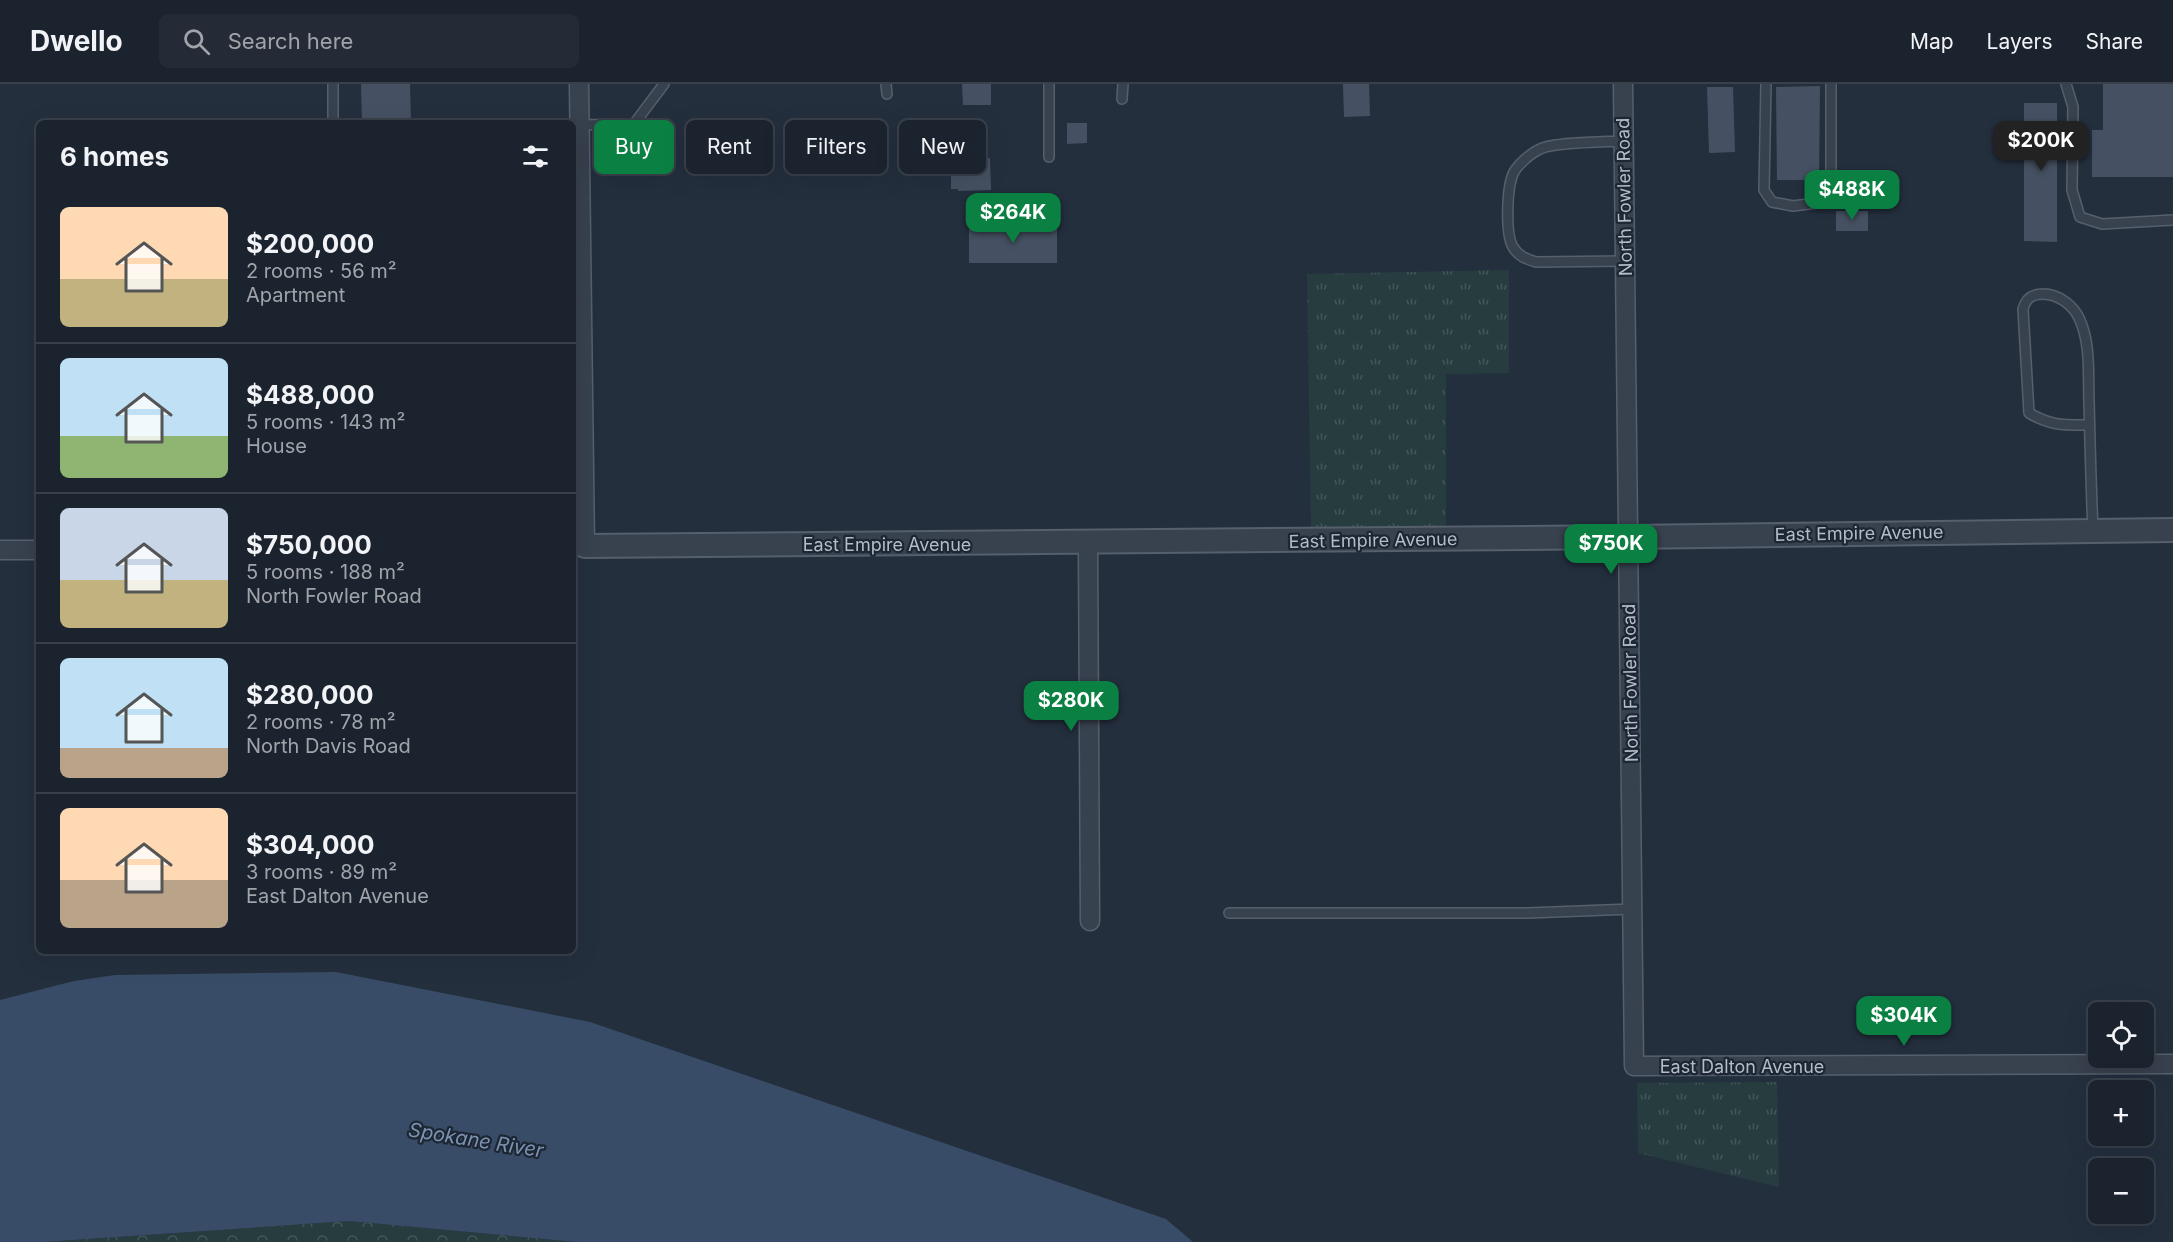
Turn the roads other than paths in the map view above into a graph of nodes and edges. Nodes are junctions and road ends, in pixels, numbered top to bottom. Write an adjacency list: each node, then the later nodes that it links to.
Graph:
1 (333, 84): 13 (lane)
2 (579, 84): 14 (street)
3 (664, 84): 14 (lane)
4 (886, 84): 11 (lane)
5 (1049, 84): 16 (lane)
6 (1123, 84): 12 (lane)
7 (1623, 84): 15 (street, North Fowler Road)
8 (1766, 84): 9 (lane)
9 (1831, 84)
10 (2066, 84): 17 (lane)
11 (887, 94)
12 (1122, 99)
13 (333, 120)
14 (580, 124): 24 (street)
15 (1623, 141): 18 (street, North Fowler Road); 18 (lane)
16 (1049, 157)
17 (2173, 220)
18 (1625, 261): 22 (street, North Fowler Road)
19 (2089, 425): 19 (lane); 21 (lane)
20 (2173, 530): 21 (street, East Empire Avenue)
21 (2093, 531): 22 (street, East Empire Avenue)
22 (1628, 537): 23 (street, East Empire Avenue); 27 (street, North Fowler Road)
23 (1088, 542): 24 (street, East Empire Avenue); 29 (street)
24 (579, 546)
25 (0, 550): 26 (street)
26 (36, 550)
27 (1632, 909): 28 (lane); 31 (street, North Fowler Road)
28 (1229, 914)
29 (1090, 921)
30 (2173, 1064): 31 (street, East Dalton Avenue)
31 (1634, 1066)

